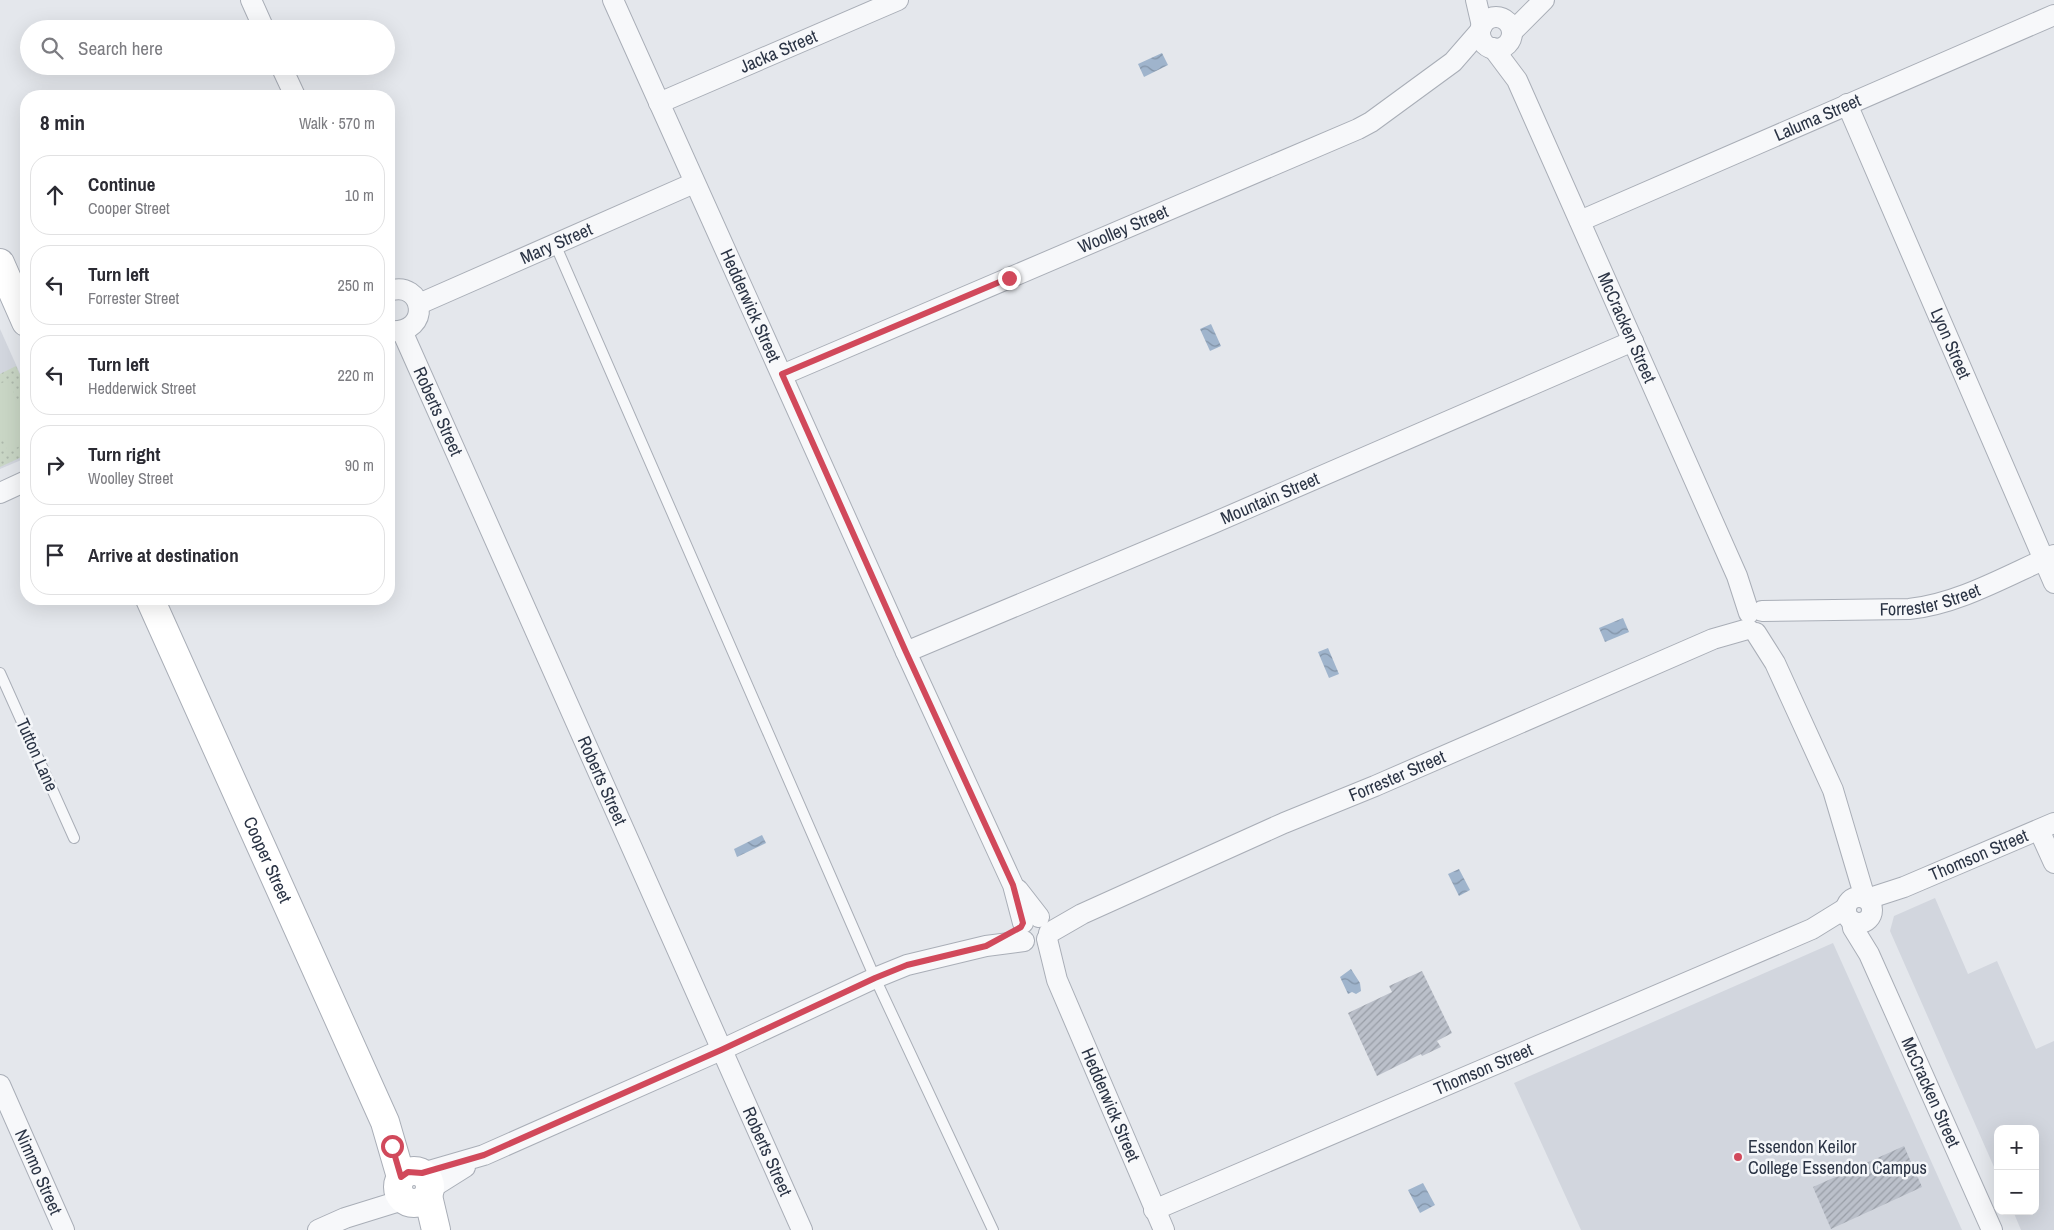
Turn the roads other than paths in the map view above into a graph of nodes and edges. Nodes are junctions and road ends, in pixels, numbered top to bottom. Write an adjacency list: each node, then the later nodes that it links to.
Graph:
1 (251, 0): 7 (street)
2 (613, 0): 11 (street, Hedderwick Street)
3 (898, 0): 11 (street, Jacka Street)
4 (1476, 0): 8 (street, McCracken Street)
5 (1543, 0): 8 (street, Woolley Street)
6 (2054, 15): 12 (street, Laluma Street)
7 (260, 20)
8 (1495, 29): 14 (street, McCracken Street); 22 (street, Woolley Street)
9 (285, 75): 10 (street)
10 (292, 90)
11 (659, 103): 13 (street, Hedderwick Street)
12 (1847, 104): 14 (street, Laluma Street); 25 (street, Lyon Street)
13 (694, 183): 15 (street, Mary Street); 22 (street, Hedderwick Street)
14 (1580, 221): 21 (street, McCracken Street)
15 (555, 244): 18 (street, Mary Street); 36 (lane)
16 (0, 263): 19 (street)
17 (395, 288): 18 (street)
18 (419, 304): 20 (street)
19 (20, 308)
20 (396, 331): 37 (street, Roberts Street)
21 (1633, 342): 28 (street, McCracken Street); 29 (street, Mountain Street)
22 (782, 374): 29 (street, Hedderwick Street)
23 (20, 484): 24 (street)
24 (0, 493)
25 (2049, 557): 26 (street, Lyon Street); 28 (street, Forrester Street)
26 (2054, 582)
27 (153, 605): 39 (street, Cooper Street)
28 (1757, 621): 34 (street, McCracken Street); 35 (street, Forrester Street)
29 (906, 652): 35 (street, Hedderwick Street)
30 (0, 673): 32 (lane, Tutton Lane)
31 (2047, 826): 33 (street); 34 (street, Thomson Street)
32 (74, 838)
33 (2054, 863)
34 (1859, 909): 40 (street, Thomson Street); 48 (street, McCracken Street)
35 (1035, 931): 36 (street, Forrester Street); 40 (street, Hedderwick Street)
36 (875, 978): 37 (street, Forrester Street); 46 (lane)
37 (721, 1050): 39 (street, Forrester Street); 45 (street, Roberts Street)
38 (0, 1086): 41 (street, Nimmo Street)
39 (414, 1187): 42 (street, Forrester Street); 43 (street, Cooper Street); 44 (street, Cooper Street)
40 (1154, 1210): 47 (street, Hedderwick Street)
41 (64, 1230)
42 (318, 1230)
43 (428, 1230)
44 (436, 1230)
45 (802, 1230)
46 (993, 1230)
47 (1164, 1230)
48 (1992, 1230)

